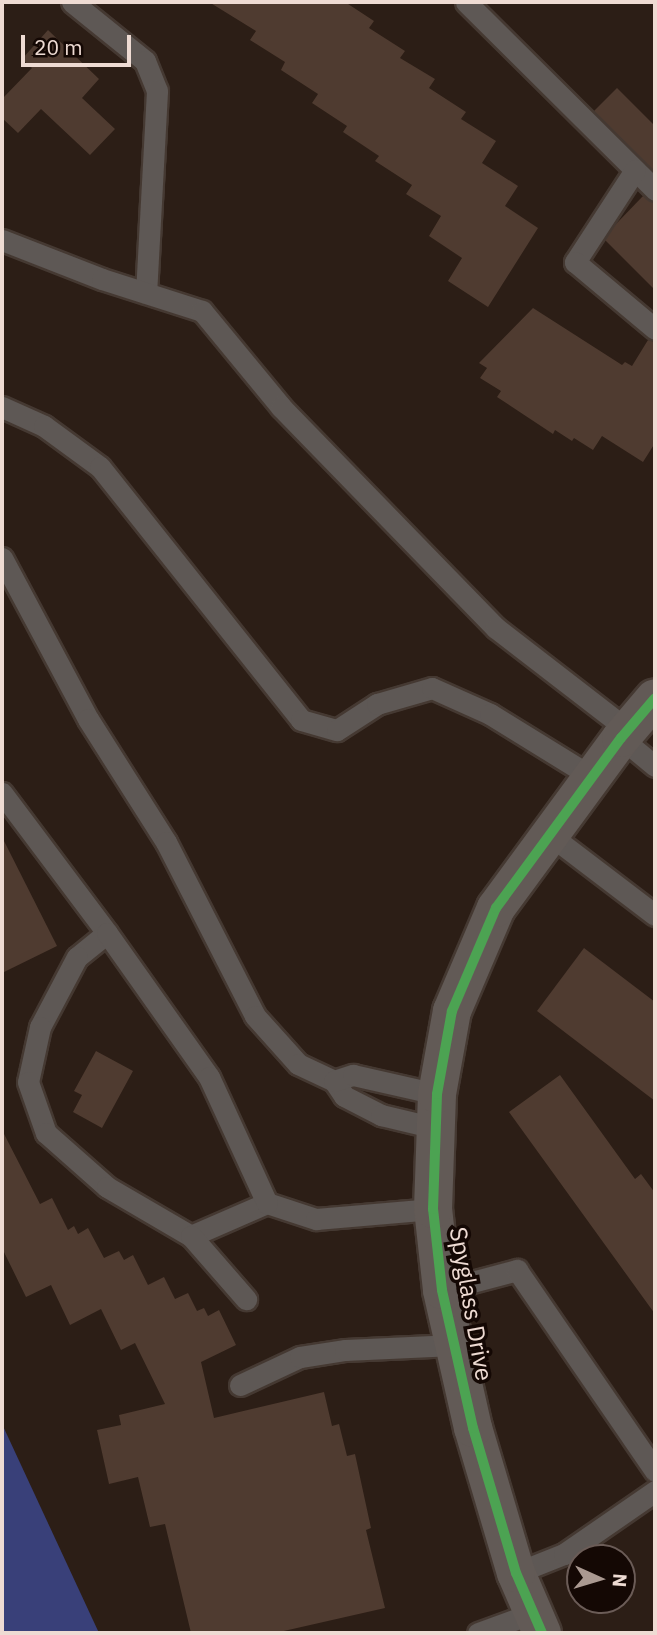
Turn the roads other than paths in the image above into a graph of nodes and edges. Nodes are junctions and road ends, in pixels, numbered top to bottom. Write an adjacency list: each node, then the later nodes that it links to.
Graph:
1 (72, 2): 6 (lane)
2 (466, 2): 3 (lane)
3 (635, 170): 4 (lane); 7 (lane)
4 (655, 190)
5 (2, 240): 6 (lane)
6 (146, 293): 11 (lane)
7 (655, 329)
8 (2, 407): 13 (lane)
9 (2, 558): 18 (lane)
10 (655, 698): 11 (street, Spyglass Drive)
11 (625, 734): 12 (lane); 13 (street, Spyglass Drive)
12 (655, 766)
13 (592, 778): 15 (street, Spyglass Drive)
14 (2, 793): 17 (lane)
15 (550, 835): 16 (lane); 19 (street, Spyglass Drive)
16 (655, 915)
17 (107, 933): 20 (lane); 22 (lane)
18 (334, 1081): 19 (lane); 19 (lane)
19 (436, 1111): 21 (street, Spyglass Drive)
20 (267, 1203): 21 (lane); 22 (lane)
21 (433, 1209): 23 (street, Spyglass Drive)
22 (191, 1236): 24 (lane)
23 (442, 1290): 25 (street, Spyglass Drive); 27 (lane)
24 (246, 1299)
25 (454, 1345): 26 (lane); 29 (street, Spyglass Drive)
26 (240, 1385)
27 (655, 1471)
28 (655, 1491): 29 (lane)
29 (516, 1573): 30 (street, Spyglass Drive)
30 (538, 1623): 31 (lane)
31 (478, 1633)

